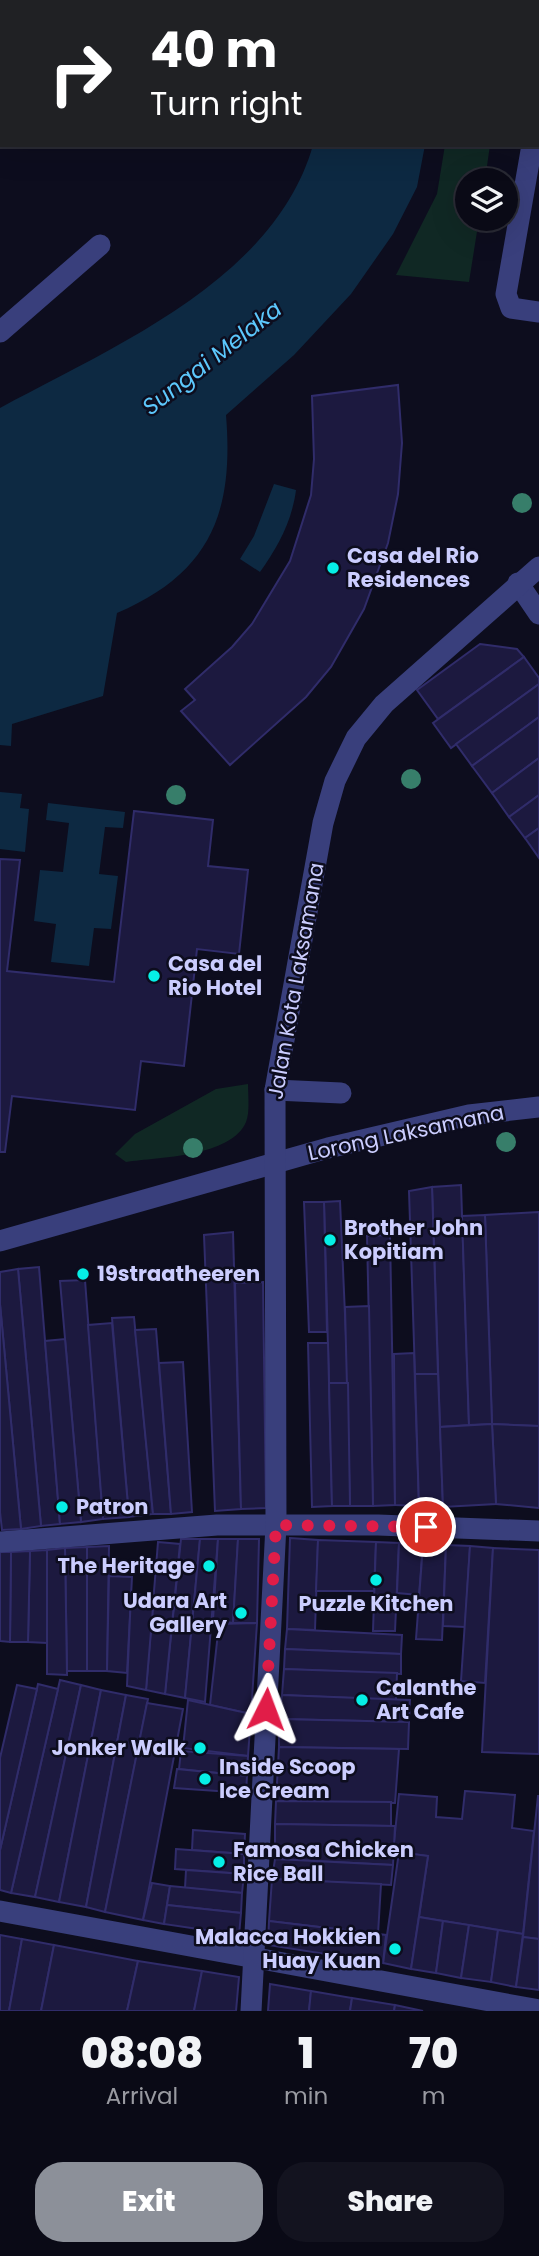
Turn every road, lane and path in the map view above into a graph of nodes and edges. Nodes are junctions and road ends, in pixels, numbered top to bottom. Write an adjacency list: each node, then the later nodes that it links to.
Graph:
1 (532, 147): 3 (street)
2 (100, 245): 4 (street)
3 (539, 312)
4 (0, 332)
5 (539, 567): 6 (street, Jalan Kota Laksamana)
6 (518, 583): 7 (street); 8 (street, Jalan Kota Laksamana)
7 (539, 614)
8 (275, 1090): 9 (street); 11 (street, Jalan Kota Laksamana)
9 (341, 1093)
10 (539, 1107): 11 (street, Lorong Laksamana)
11 (275, 1164): 12 (street, Lorong Laksamana); 13 (street, Jalan Kota Laksamana)
12 (0, 1241)
13 (276, 1525): 14 (street); 15 (street); 17 (street, Jalan Kota Laksamana)
14 (539, 1531)
15 (0, 1542)
16 (0, 1911): 17 (street)
17 (254, 1957): 18 (street); 19 (street, Jalan Kota Laksamana)
18 (539, 2010)
19 (251, 2011)

